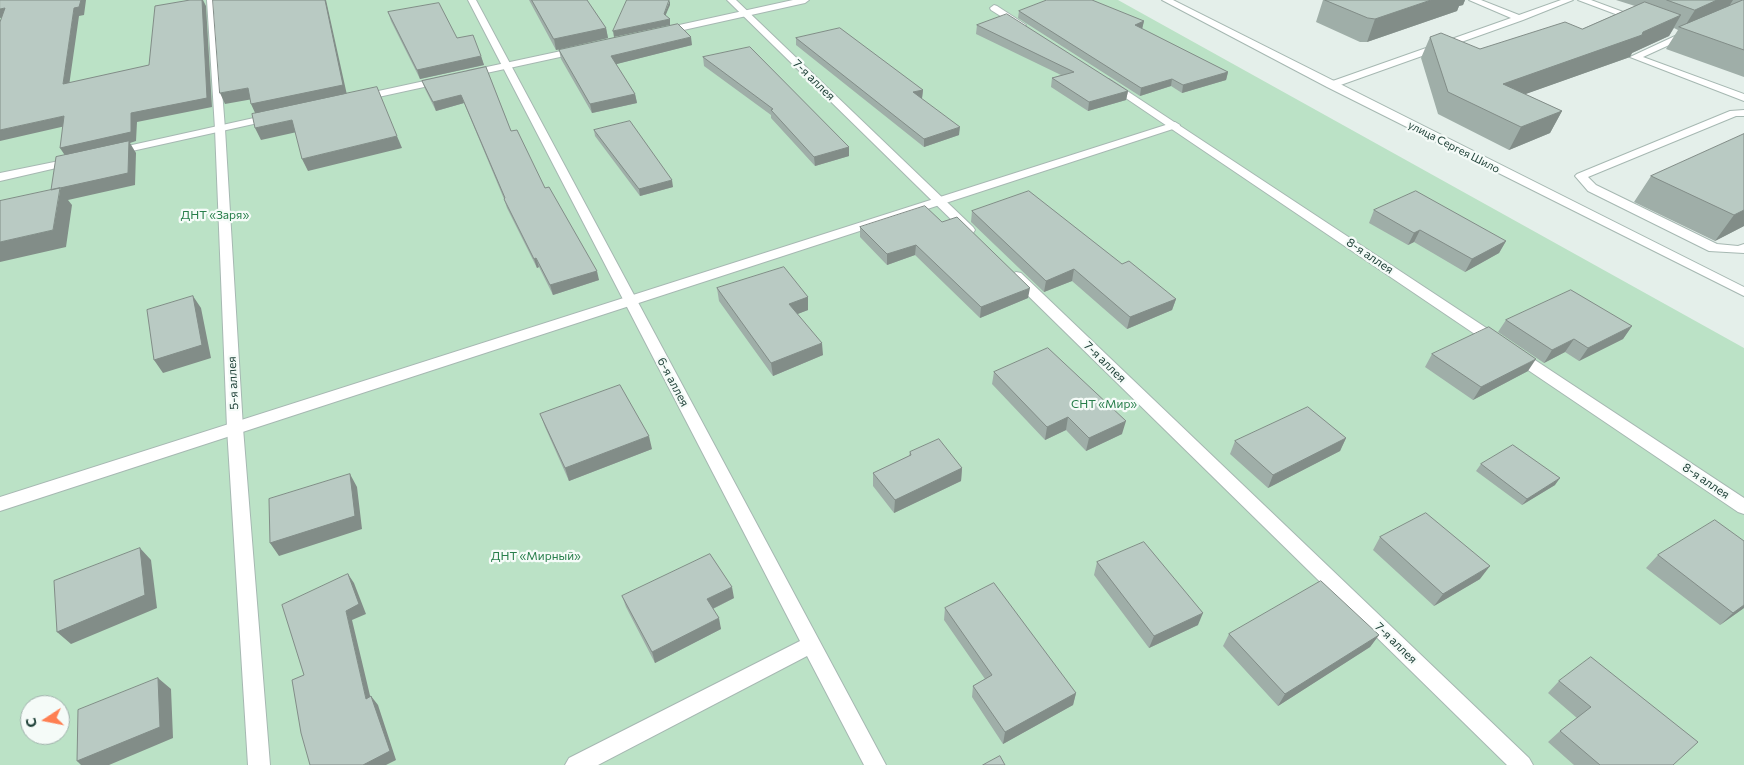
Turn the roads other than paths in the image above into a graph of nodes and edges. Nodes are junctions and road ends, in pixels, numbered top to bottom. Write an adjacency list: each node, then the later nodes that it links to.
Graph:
1 (211, 0): 27 (street, 5-я аллея)
2 (472, 0): 19 (street, 6-я аллея)
3 (731, 0): 10 (street, 7-я аллея)
4 (806, 0): 10 (street)
5 (1166, 0): 21 (street, улица Сергея Шило)
6 (1473, 0): 11 (street)
7 (1569, 0): 11 (street)
8 (1582, 0): 12 (street)
9 (994, 8): 16 (street)
10 (744, 13): 15 (street); 31 (street, 7-я аллея)
11 (1520, 18): 21 (street)
12 (1646, 23)
13 (1664, 29): 17 (street)
14 (1699, 29): 17 (street)
15 (649, 34)
16 (1035, 34)
17 (1683, 36): 22 (street)
18 (592, 47): 19 (street)
19 (506, 66): 23 (street); 36 (street, 6-я аллея)
20 (1101, 77): 26 (street, 8-я аллея)
21 (1331, 86): 35 (street, улица Сергея Шило)
22 (1744, 98)
23 (354, 99)
24 (1744, 113): 33 (street)
25 (287, 114): 27 (street)
26 (1175, 125): 31 (street); 39 (street, 8-я аллея)
27 (220, 129): 28 (street); 37 (street, 5-я аллея)
28 (105, 154)
29 (86, 158): 30 (street)
30 (0, 177)
31 (938, 201): 32 (street, 7-я аллея); 36 (street)
32 (981, 242)
33 (1744, 248)
34 (1002, 262): 44 (street, 7-я аллея)
35 (1744, 292)
36 (630, 300): 37 (street); 40 (street, 6-я аллея)
37 (235, 428): 38 (street); 41 (street, 5-я аллея)
38 (0, 504)
39 (1744, 507)
40 (811, 645): 42 (street); 43 (street, 6-я аллея)
41 (259, 765)
42 (576, 765)
43 (875, 765)
44 (1522, 765)

